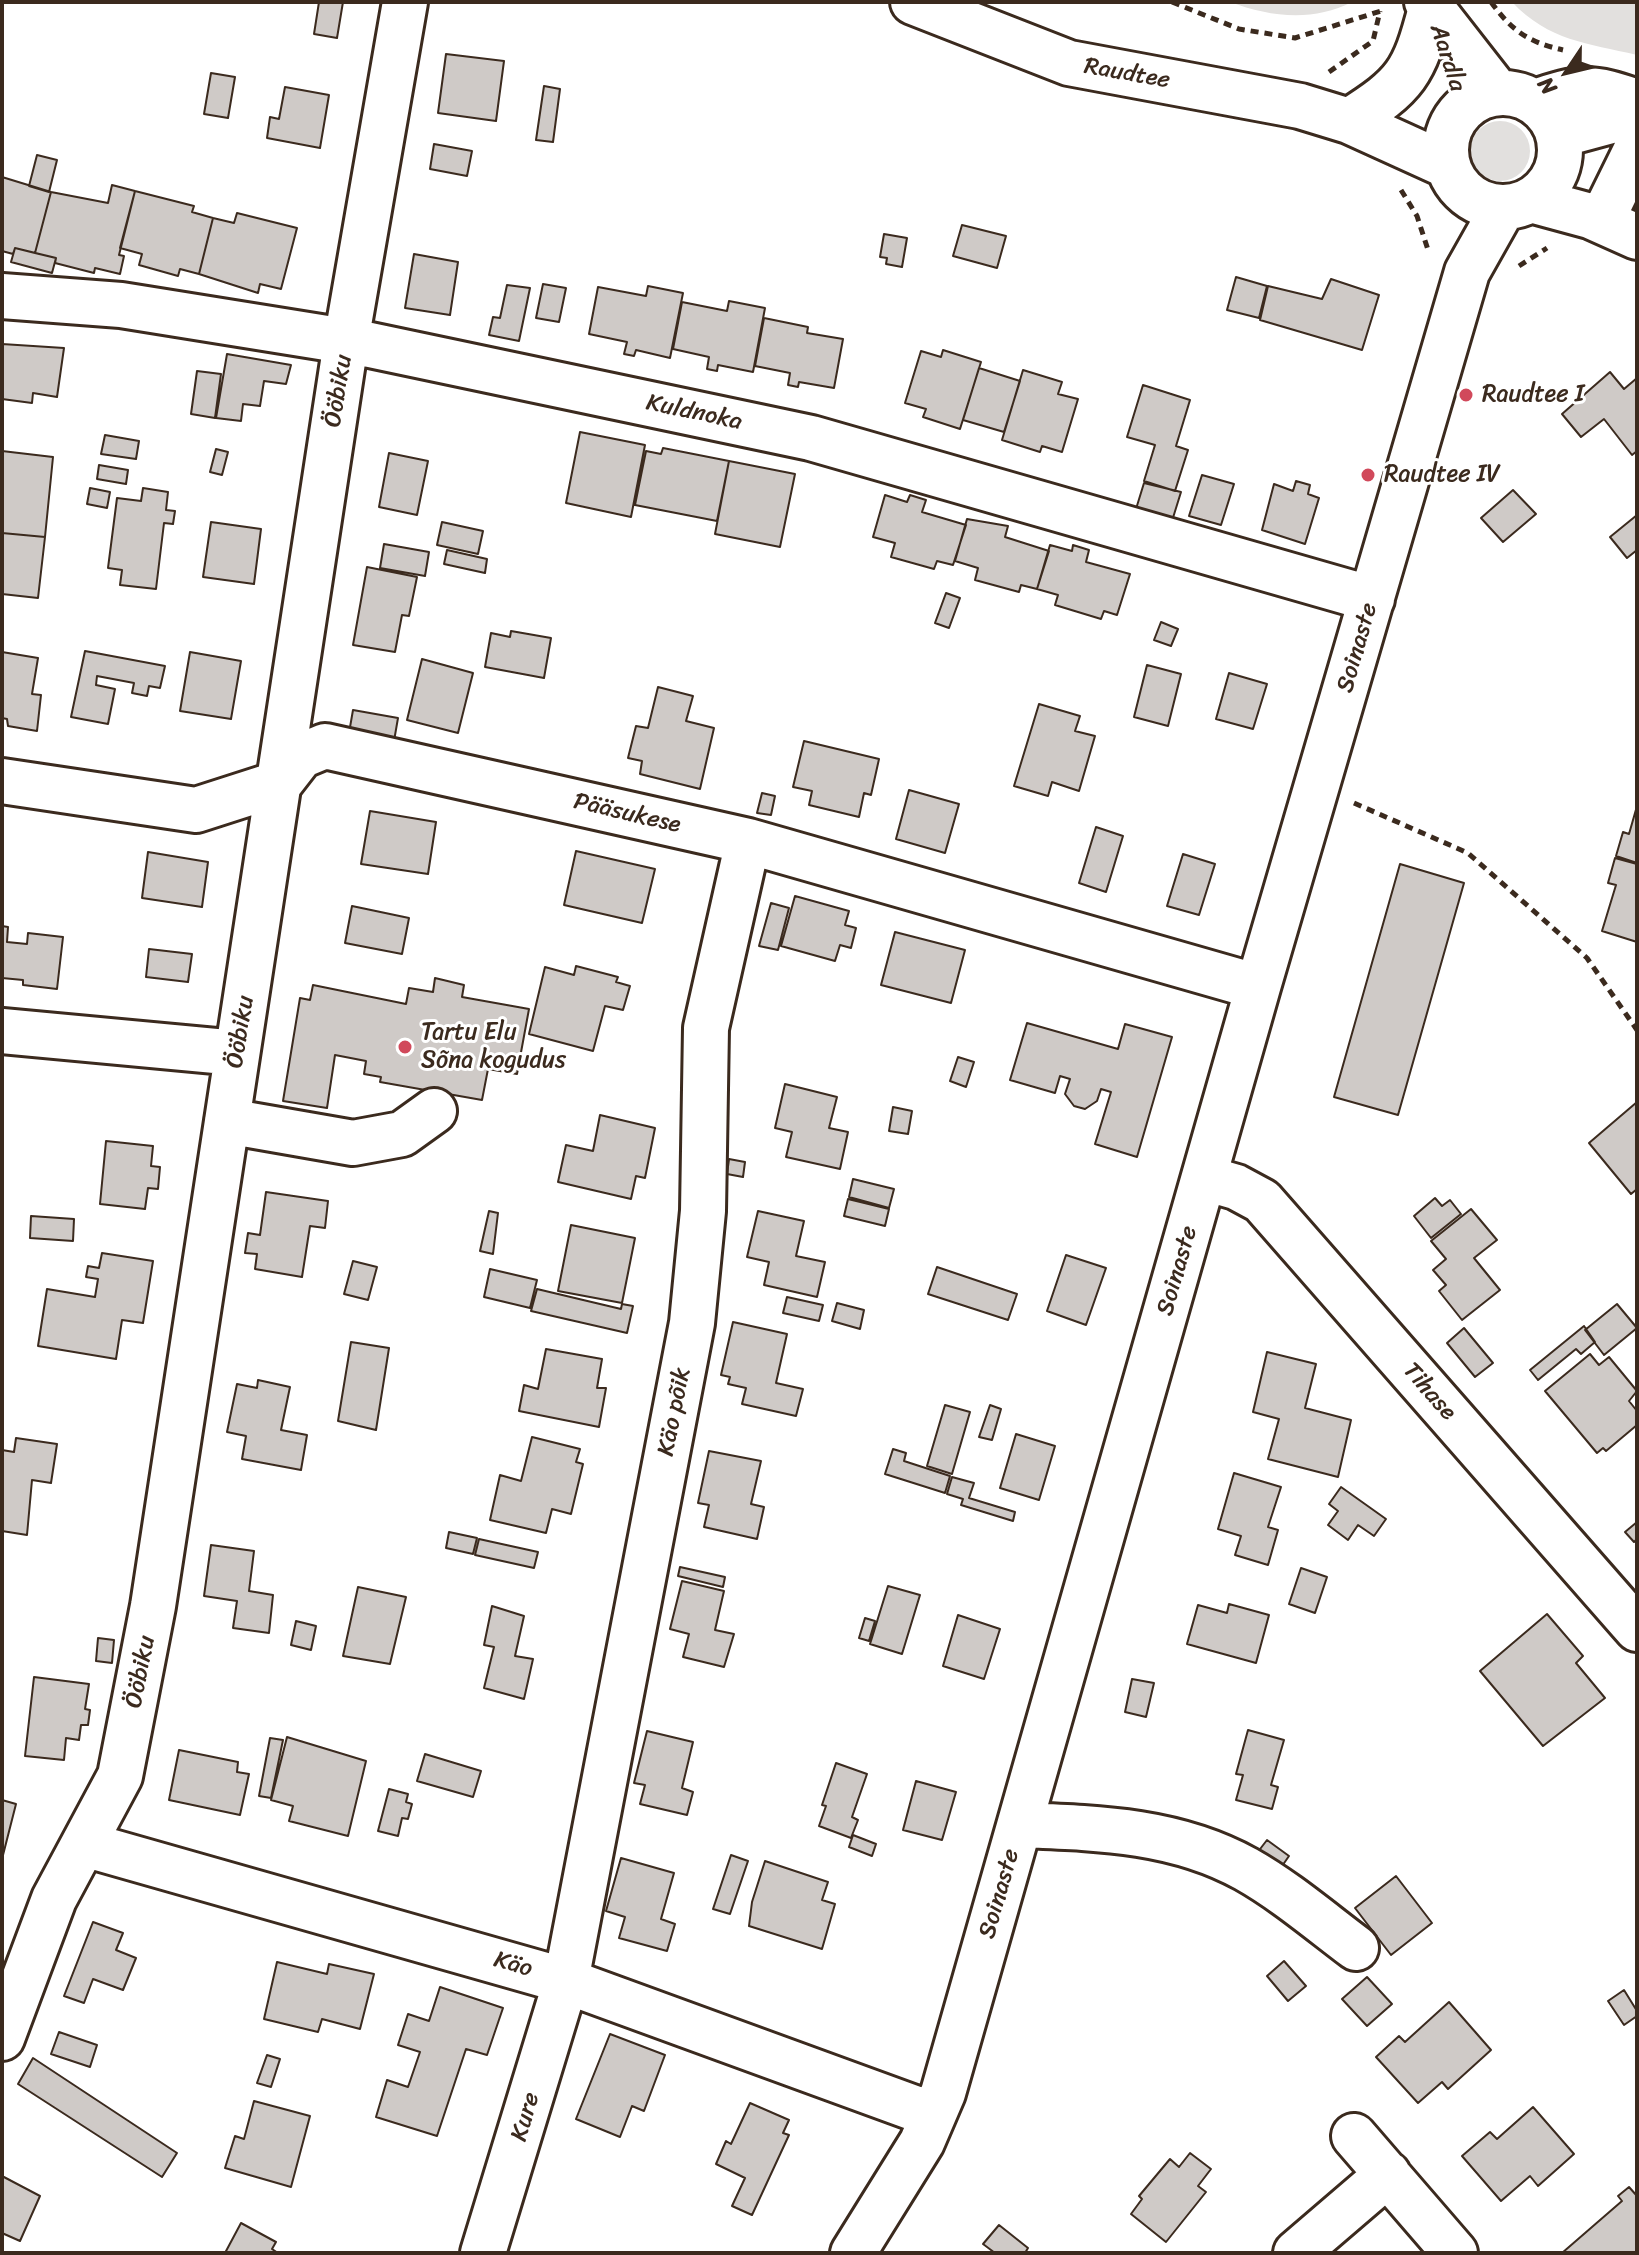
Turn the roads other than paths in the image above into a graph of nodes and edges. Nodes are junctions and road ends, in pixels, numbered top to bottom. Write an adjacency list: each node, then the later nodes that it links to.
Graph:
1 (405, 2): 11 (street, Ööbiku)
2 (913, 2): 6 (street, Raudtee)
3 (1415, 5): 6 (street); 8 (street, Aardla)
4 (1637, 102): 8 (street, Raudtee)
5 (1637, 114): 8 (street, Raudtee)
6 (1349, 121): 8 (street, Raudtee)
7 (1637, 148): 9 (street)
8 (1501, 150): 9 (street, Aardla); 12 (street, Soinaste)
9 (1628, 226)
10 (2, 296): 11 (street, Kuldnoka)
11 (346, 342): 12 (street, Kuldnoka); 14 (street, Ööbiku)
12 (1372, 599): 16 (street, Soinaste)
13 (2, 781): 14 (street)
14 (280, 783): 15 (street, Pääsukese); 18 (street, Ööbiku)
15 (748, 841): 16 (street, Pääsukese); 26 (street, Käo põik)
16 (1258, 987): 21 (street, Soinaste)
17 (2, 1031): 18 (street)
18 (237, 1053): 20 (street, Ööbiku)
19 (434, 1111): 20 (street)
20 (227, 1121): 24 (street, Ööbiku)
21 (1205, 1178): 22 (street, Tihase); 23 (street, Soinaste)
22 (1637, 1629)
23 (1020, 1825): 25 (street); 28 (street, Soinaste)
24 (84, 1844): 26 (street, Käo); 27 (street, Ööbiku)
25 (1356, 1948)
26 (566, 1981): 28 (street, Käo); 31 (street, Kure)
27 (2, 2038)
28 (933, 2115): 32 (street, Soinaste)
29 (1354, 2136): 30 (street)
30 (1388, 2174): 33 (street); 34 (street)
31 (483, 2253)
32 (853, 2253)
33 (1296, 2253)
34 (1455, 2253)

